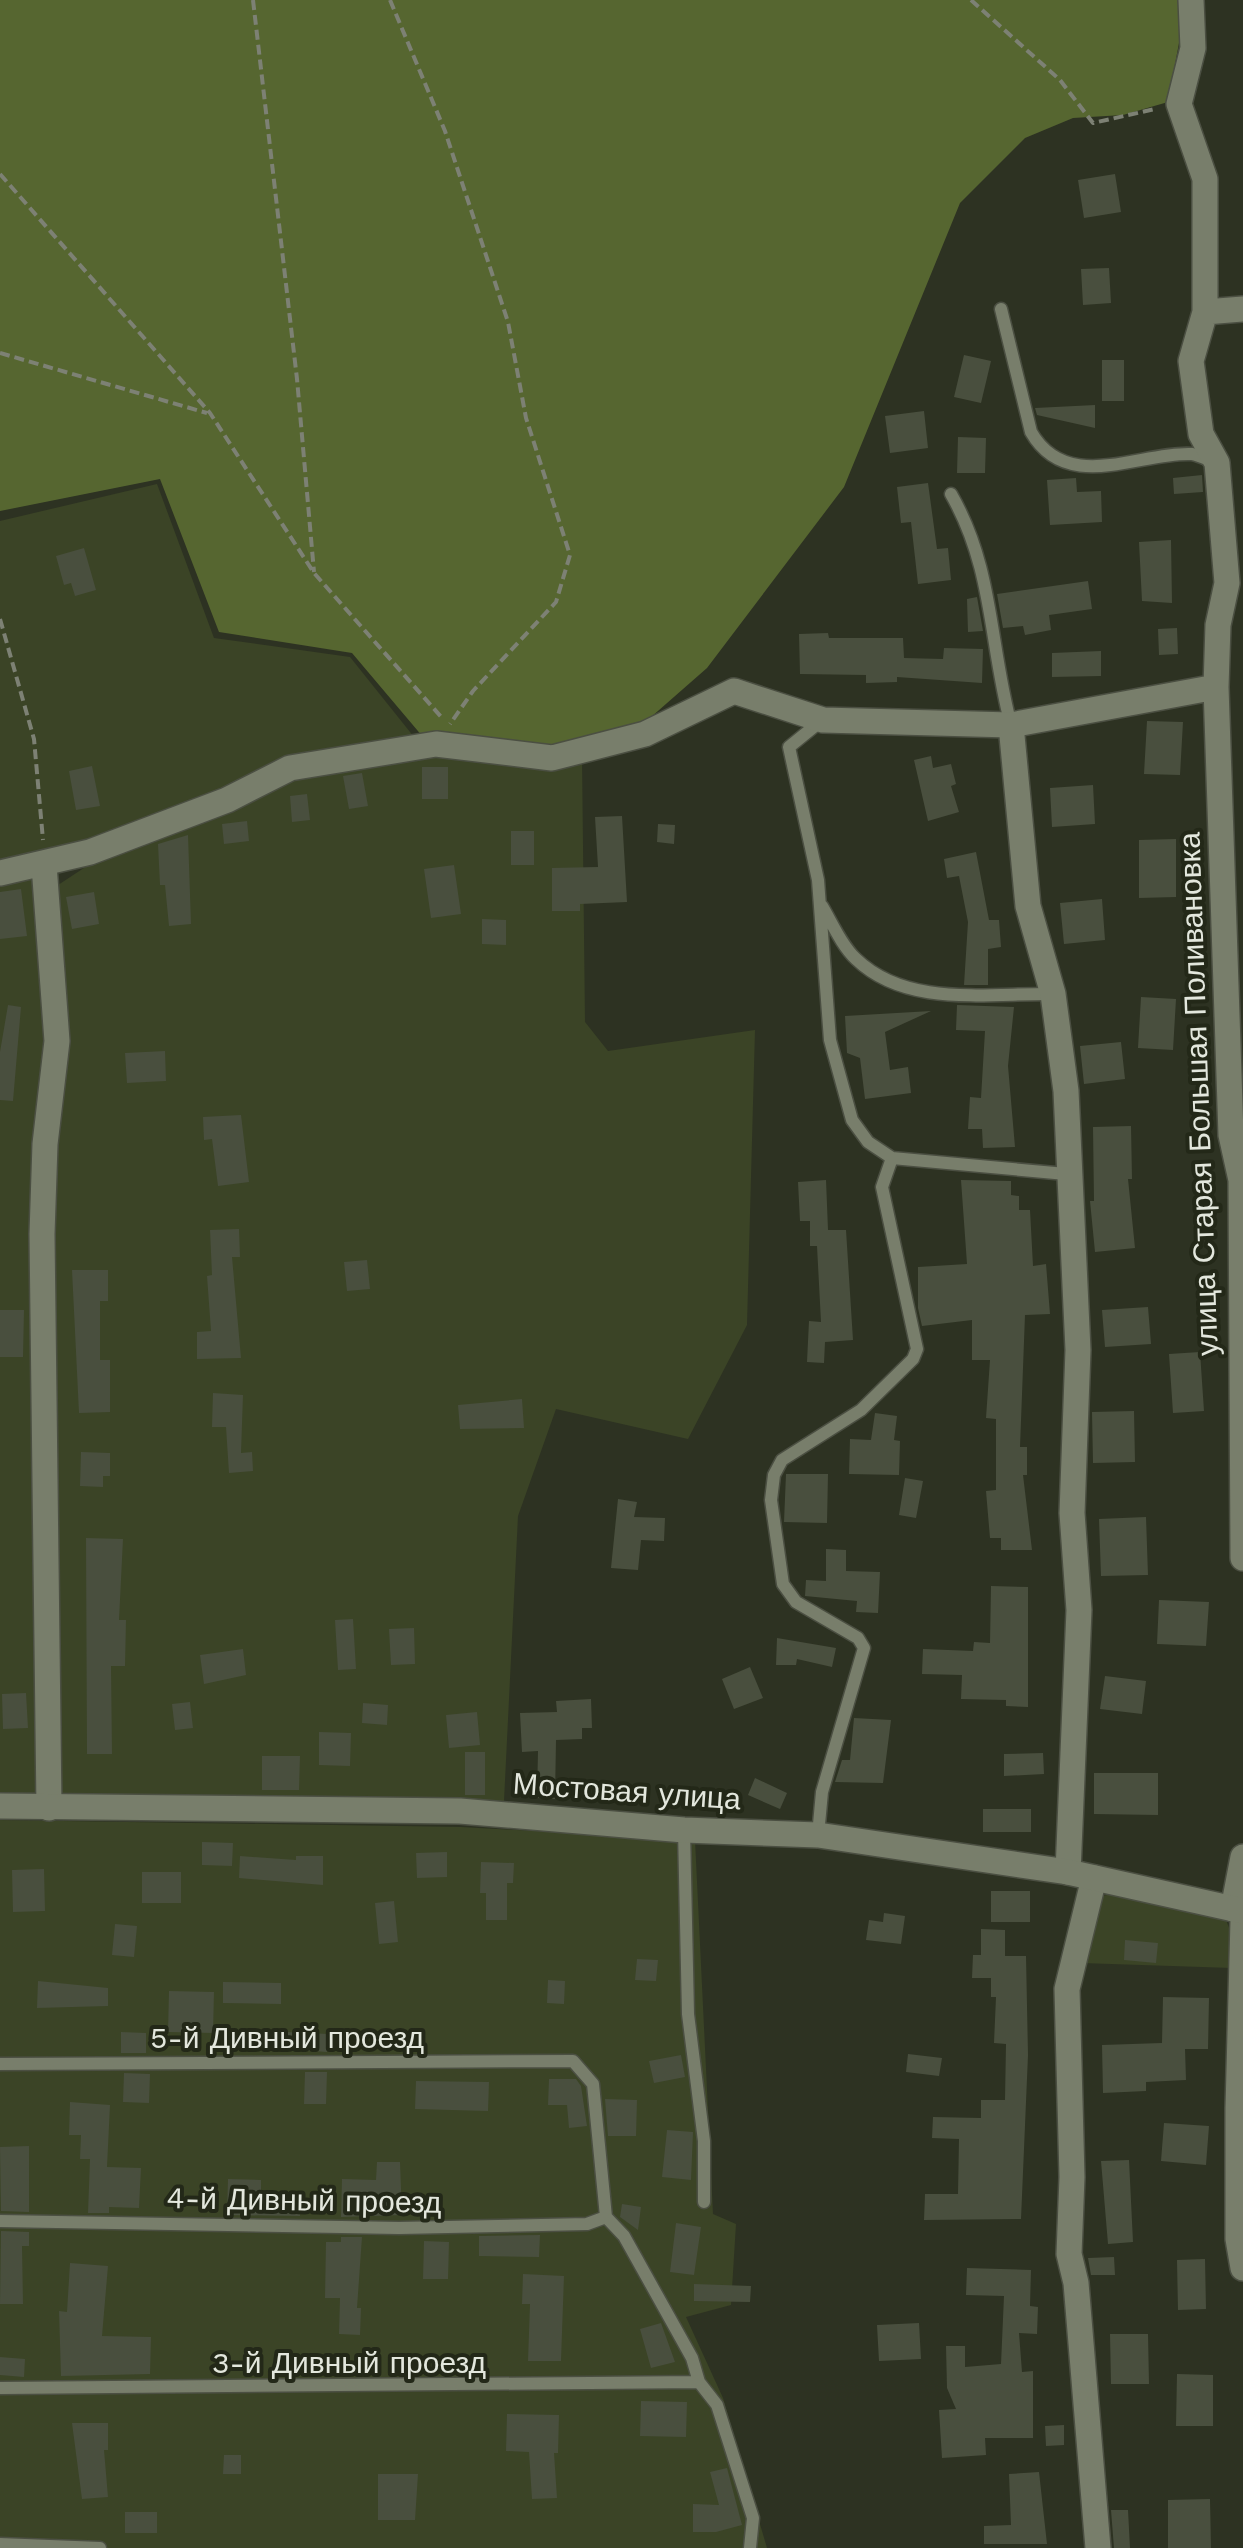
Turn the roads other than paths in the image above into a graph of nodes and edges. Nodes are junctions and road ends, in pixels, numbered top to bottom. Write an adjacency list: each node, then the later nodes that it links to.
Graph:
1 (1192, 0): 4 (street, улица Старая Большая Поливановка)
2 (1001, 309): 5 (lane)
3 (1243, 309): 4 (street)
4 (1205, 312): 5 (street, улица Старая Большая Поливановка)
5 (1216, 463): 7 (street, улица Старая Большая Поливановка)
6 (952, 494): 9 (lane)
7 (1216, 688): 9 (street); 16 (street, улица Старая Большая Поливановка)
8 (822, 720): 9 (street); 10 (street); 12 (lane)
9 (1011, 726): 13 (street)
10 (44, 865): 11 (street); 20 (street)
11 (0, 874)
12 (820, 904): 13 (lane); 14 (lane)
13 (1053, 994): 15 (street)
14 (892, 1158): 15 (lane); 22 (lane)
15 (1066, 1174): 24 (street)
16 (1242, 1180): 17 (street, улица Старая Большая Поливановка)
17 (1243, 1546): 18 (street, улица Старая Большая Поливановка)
18 (1243, 1558)
19 (0, 1806): 20 (street, Мостовая улица)
20 (49, 1808): 21 (street, Мостовая улица)
21 (684, 1830): 22 (street, Мостовая улица); 28 (lane)
22 (818, 1835): 24 (street, Мостовая улица)
23 (1243, 1856): 25 (street)
24 (1081, 1875): 25 (street, Мостовая улица); 37 (street)
25 (1240, 1913): 27 (street)
26 (0, 2064): 29 (lane, 5-й Дивный проезд)
27 (1241, 2108): 31 (street)
28 (704, 2202)
29 (606, 2217): 30 (lane, 4-й Дивный проезд); 32 (lane)
30 (0, 2221)
31 (1243, 2268)
32 (699, 2382): 33 (lane, 3-й Дивный проезд); 36 (lane)
33 (0, 2388)
34 (0, 2544): 35 (lane)
35 (100, 2548)
36 (750, 2548)
37 (1098, 2548)

